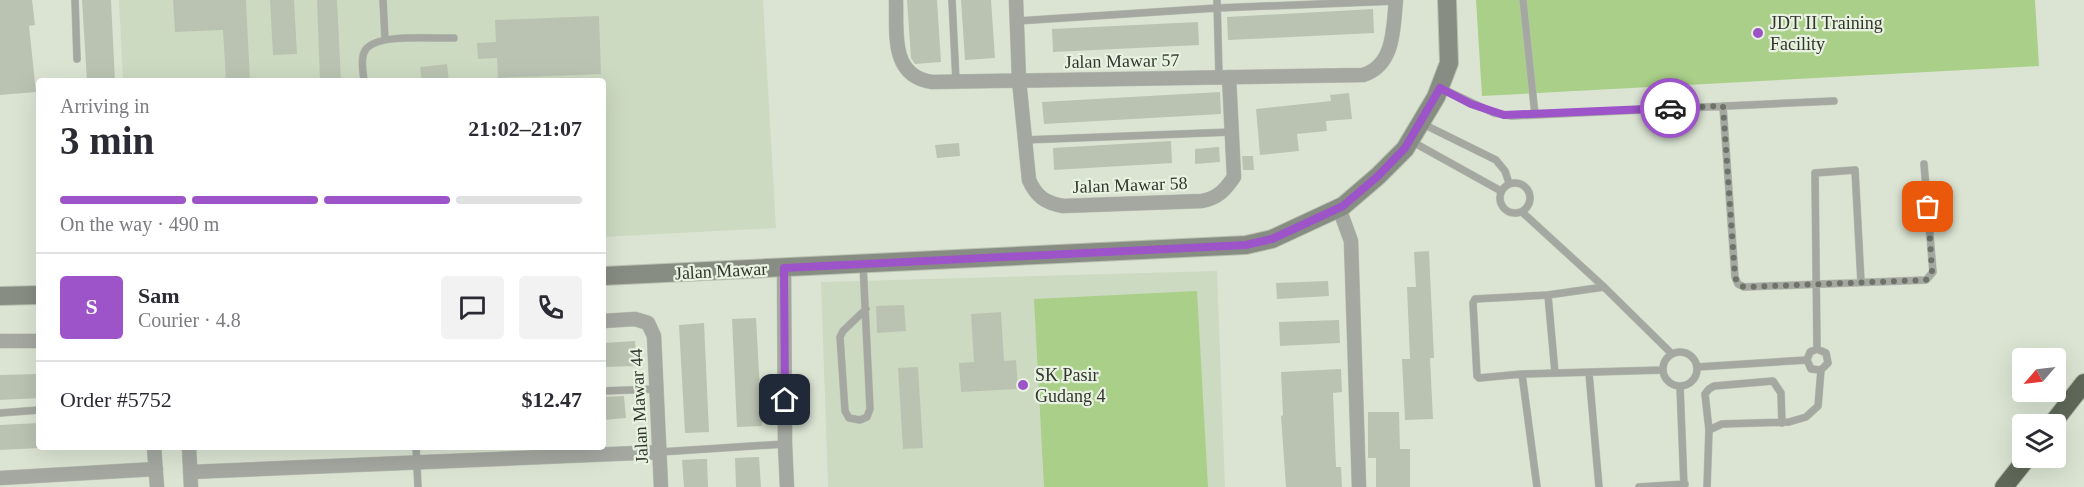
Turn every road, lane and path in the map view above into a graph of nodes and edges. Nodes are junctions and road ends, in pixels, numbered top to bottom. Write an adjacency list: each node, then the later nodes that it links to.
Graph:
1 (75, 0): 13 (lane)
2 (383, 0): 12 (lane)
3 (896, 0): 17 (street, Jalan Mawar 57)
4 (952, 0): 17 (lane)
5 (1016, 0): 10 (street, Jalan Mawar 58)
6 (1396, 0): 9 (lane); 14 (street, Jalan Mawar 57)
7 (1447, 0): 18 (street, Jalan Mawar)
8 (1523, 0): 21 (lane)
9 (1217, 4): 10 (lane); 14 (lane)
10 (1017, 21): 16 (street, Jalan Mawar 58)
11 (454, 38): 12 (lane)
12 (385, 39): 15 (lane)
13 (77, 59)
14 (1224, 77): 16 (street, Jalan Mawar 57); 23 (street, Jalan Mawar 58)
15 (364, 78)
16 (1019, 80): 17 (street, Jalan Mawar 57); 24 (street, Jalan Mawar 58)
17 (956, 81)
18 (1440, 88): 21 (lane); 22 (street, Jalan Mawar)
19 (1834, 101): 20 (lane)
20 (1723, 106): 21 (lane); 35 (lane)
21 (1534, 115)
22 (1421, 123): 25 (street, Jalan Mawar); 27 (lane)
23 (1232, 132): 24 (lane); 24 (street, Jalan Mawar 58)
24 (1024, 140)
25 (1410, 141): 28 (lane); 29 (street, Jalan Mawar)
26 (1924, 164): 34 (lane)
27 (1509, 183): 28 (lane); 30 (lane)
28 (1501, 191): 30 (lane)
29 (1339, 208): 31 (street, Jalan Mawar); 78 (street)
30 (1522, 212): 36 (lane)
31 (863, 264): 32 (street, Jalan Mawar); 40 (lane)
32 (784, 268): 33 (street, Jalan Mawar); 62 (street)
33 (606, 276)
34 (1861, 282): 35 (lane); 35 (lane)
35 (1816, 285): 44 (lane)
36 (1604, 287): 38 (lane); 45 (lane)
37 (36, 295): 39 (street)
38 (1548, 295): 50 (lane); 52 (lane)
39 (0, 296)
40 (866, 309): 40 (lane)
41 (606, 321): 55 (street, Jalan Mawar 44)
42 (0, 341): 43 (street)
43 (36, 341)
44 (1818, 349): 46 (lane); 49 (lane)
45 (1671, 353): 47 (lane); 48 (lane)
46 (1807, 360): 47 (lane); 49 (lane)
47 (1697, 367): 54 (lane)
48 (1663, 370): 51 (lane); 54 (lane)
49 (1821, 370): 60 (lane)
50 (1555, 373): 51 (lane); 52 (lane)
51 (1589, 373): 80 (lane)
52 (1522, 374): 79 (lane)
53 (2084, 383): 59 (highway)
54 (1680, 387): 72 (lane)
55 (657, 389): 56 (lane); 66 (street, Jalan Mawar 44)
56 (606, 391)
57 (36, 410): 58 (lane)
58 (0, 412)
59 (2060, 414)
60 (1782, 423): 61 (lane); 61 (lane)
61 (1708, 430): 82 (lane)
62 (785, 444): 66 (lane); 77 (street)
63 (154, 450): 69 (street)
64 (189, 450): 70 (street)
65 (416, 450): 67 (lane)
66 (660, 452): 67 (street); 76 (street, Jalan Mawar 44)
67 (417, 462): 70 (street); 75 (lane)
68 (2019, 468): 83 (highway)
69 (156, 469): 71 (street); 73 (street)
70 (190, 472): 74 (street)
71 (0, 478)
72 (1684, 486): 81 (lane)
73 (157, 487)
74 (191, 487)
75 (418, 487)
76 (661, 487)
77 (787, 487)
78 (1359, 487)
79 (1537, 487)
80 (1599, 487)
81 (1639, 487)
82 (1707, 487)
83 (2004, 487)

